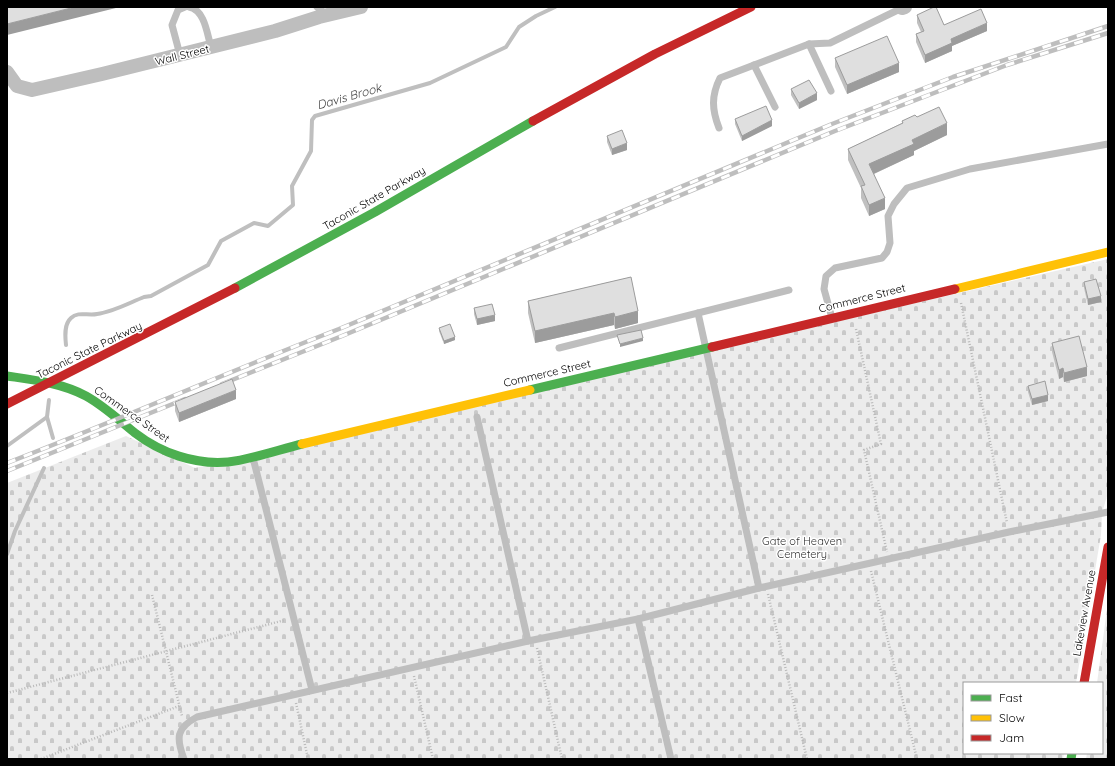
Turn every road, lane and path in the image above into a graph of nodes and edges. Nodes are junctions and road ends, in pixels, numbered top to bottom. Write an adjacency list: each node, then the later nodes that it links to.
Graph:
1 (184, 7): 9 (lane)
2 (189, 7): 8 (lane)
3 (361, 7): 6 (street, Wall Street)
4 (751, 7): 27 (main road, Taconic State Parkway)
5 (903, 8): 7 (lane)
6 (322, 11): 8 (street, Wall Street)
7 (809, 44): 10 (lane); 12 (lane)
8 (211, 47): 9 (street, Wall Street)
9 (180, 55): 11 (street, Wall Street)
10 (754, 65): 13 (lane); 14 (lane)
11 (7, 72)
12 (831, 91)
13 (775, 107)
14 (720, 128)
15 (1108, 144): 21 (lane)
16 (1108, 252): 17 (main road, Commerce Street)
17 (957, 287): 20 (main road, Commerce Street); 33 (path)
18 (789, 290): 19 (lane)
19 (698, 313): 22 (lane); 23 (lane)
20 (853, 313): 21 (main road, Commerce Street); 35 (path)
21 (832, 318): 23 (main road, Commerce Street)
22 (559, 348)
23 (706, 348): 31 (main road, Commerce Street); 37 (lane)
24 (41, 372): 26 (main road, Taconic State Parkway)
25 (7, 376): 26 (main road, Commerce Street)
26 (27, 379): 27 (main road, Commerce Street); 28 (main road, Taconic State Parkway)
27 (49, 384): 29 (main road, Taconic State Parkway); 31 (main road, Commerce Street)
28 (14, 386)
29 (7, 404)
30 (477, 417): 41 (lane)
31 (253, 458): 39 (lane)
32 (1108, 512): 33 (lane)
33 (1009, 532): 35 (lane)
34 (1108, 547): 44 (main road, Lakeview Avenue)
35 (889, 560): 36 (lane)
36 (870, 564): 37 (lane); 57 (path)
37 (763, 588): 40 (lane); 56 (path)
38 (152, 595): 42 (path)
39 (293, 617): 42 (path); 45 (lane)
40 (638, 619): 41 (lane); 55 (lane)
41 (532, 640): 43 (lane); 54 (path)
42 (166, 651): 46 (path); 48 (path)
43 (412, 668): 45 (lane); 53 (path)
44 (1084, 682)
45 (312, 690): 47 (lane)
46 (7, 693)
47 (294, 696): 49 (lane); 52 (path)
48 (180, 706): 49 (path); 50 (path)
49 (184, 724): 51 (lane)
50 (42, 759)
51 (184, 759)
52 (308, 759)
53 (433, 759)
54 (562, 759)
55 (670, 759)
56 (807, 759)
57 (917, 759)

